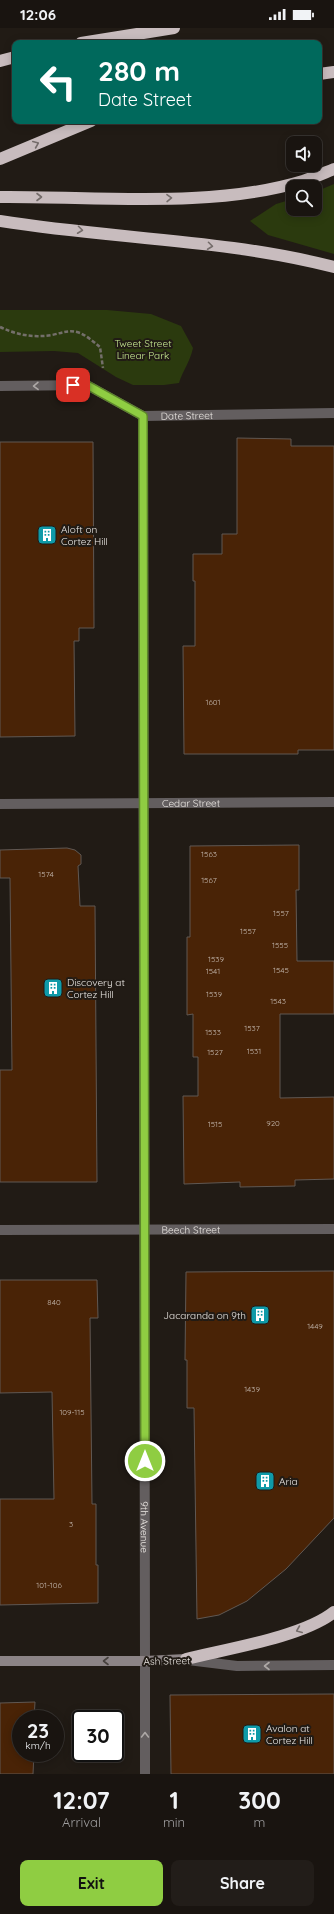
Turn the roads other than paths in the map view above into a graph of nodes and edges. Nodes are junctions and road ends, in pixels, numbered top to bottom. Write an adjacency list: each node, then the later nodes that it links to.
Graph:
1 (174, 28): 2 (highway)
2 (100, 40)
3 (12, 58): 4 (highway)
4 (0, 61)
5 (82, 124): 6 (highway, one-way to 5)
6 (0, 159)
7 (334, 169): 8 (highway, one-way to 7)
8 (0, 197)
9 (0, 221): 10 (highway, one-way to 10)
10 (334, 267)
11 (0, 386): 13 (street, Date Street, one-way to 11)
12 (334, 413): 13 (street, Date Street)
13 (143, 416): 15 (street, 9th Avenue)
14 (334, 802): 15 (street, Cedar Street)
15 (144, 803): 16 (street, Cedar Street); 19 (street, 9th Avenue)
16 (0, 804)
17 (334, 1229): 19 (street, Beech Street)
18 (0, 1230): 19 (street, Beech Street)
19 (144, 1230): 23 (street, 9th Avenue)
20 (334, 1612): 21 (highway, one-way to 21)
21 (186, 1659): 23 (main road, Ash Street); 24 (street, Ash Street, one-way to 21)
22 (0, 1661): 23 (main road, Ash Street, one-way to 22)
23 (145, 1661): 25 (street, 9th Avenue, one-way to 23)
24 (334, 1665)
25 (145, 1774)

